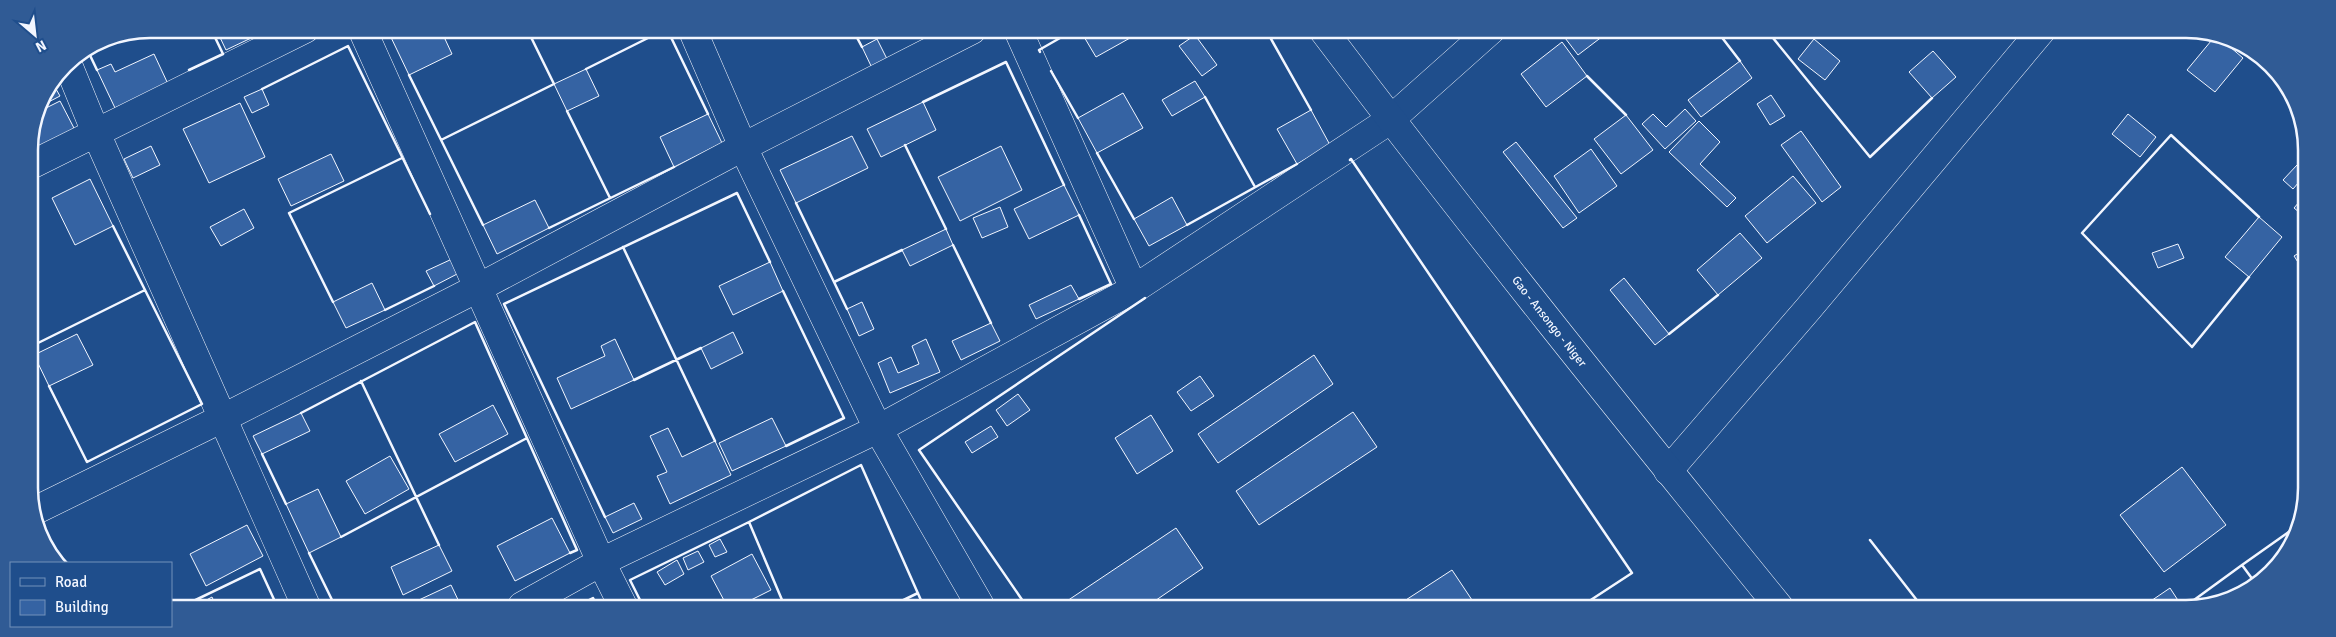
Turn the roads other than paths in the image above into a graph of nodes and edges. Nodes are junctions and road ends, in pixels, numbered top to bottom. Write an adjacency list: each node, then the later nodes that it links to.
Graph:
1 (288, 37): 11 (street)
2 (366, 37): 14 (street)
3 (695, 37): 12 (street)
4 (958, 37): 12 (street)
5 (1021, 37): 15 (street)
6 (1328, 37): 10 (street, Gao - Ansongo - Niger)
7 (1483, 37): 10 (street)
8 (2035, 37): 18 (street)
9 (70, 70): 11 (street)
10 (1390, 120): 15 (street); 18 (street, Gao - Ansongo - Niger)
11 (96, 133): 13 (street); 16 (street)
12 (743, 147): 14 (street); 17 (street)
13 (38, 162)
14 (478, 288): 16 (street); 20 (street)
15 (1134, 289): 17 (street)
16 (223, 418): 19 (street); 22 (street)
17 (878, 429): 20 (street); 25 (street)
18 (1668, 471): 21 (street, Gao - Ansongo - Niger)
19 (40, 508)
20 (601, 562): 23 (street); 24 (street)
21 (1773, 599)
22 (303, 600)
23 (533, 600)
24 (620, 600)
25 (977, 600)

